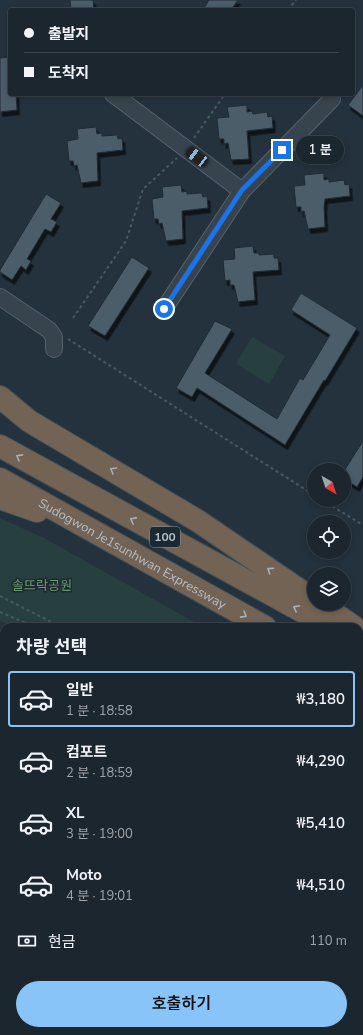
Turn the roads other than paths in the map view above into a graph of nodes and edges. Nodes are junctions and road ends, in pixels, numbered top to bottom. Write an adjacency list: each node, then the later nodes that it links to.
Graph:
1 (116, 96): 3 (street)
2 (332, 99): 3 (street)
3 (242, 190): 5 (street)
4 (0, 297): 6 (street)
5 (164, 309)
6 (54, 344)
7 (0, 397): 9 (highway)
8 (0, 405): 9 (highway)
9 (29, 421): 14 (highway, one-way to 9)
10 (0, 446): 17 (highway, 100, one-way to 10)
11 (0, 479): 13 (highway, Sudogwon Je1sunhwan Expressway / 100)
12 (0, 498): 13 (highway)
13 (87, 528): 16 (highway, Sudogwon Je1sunhwan Expressway / 100, one-way to 16)
14 (307, 595)
15 (330, 611): 18 (highway)
16 (258, 623)
17 (324, 623)
18 (348, 623)

